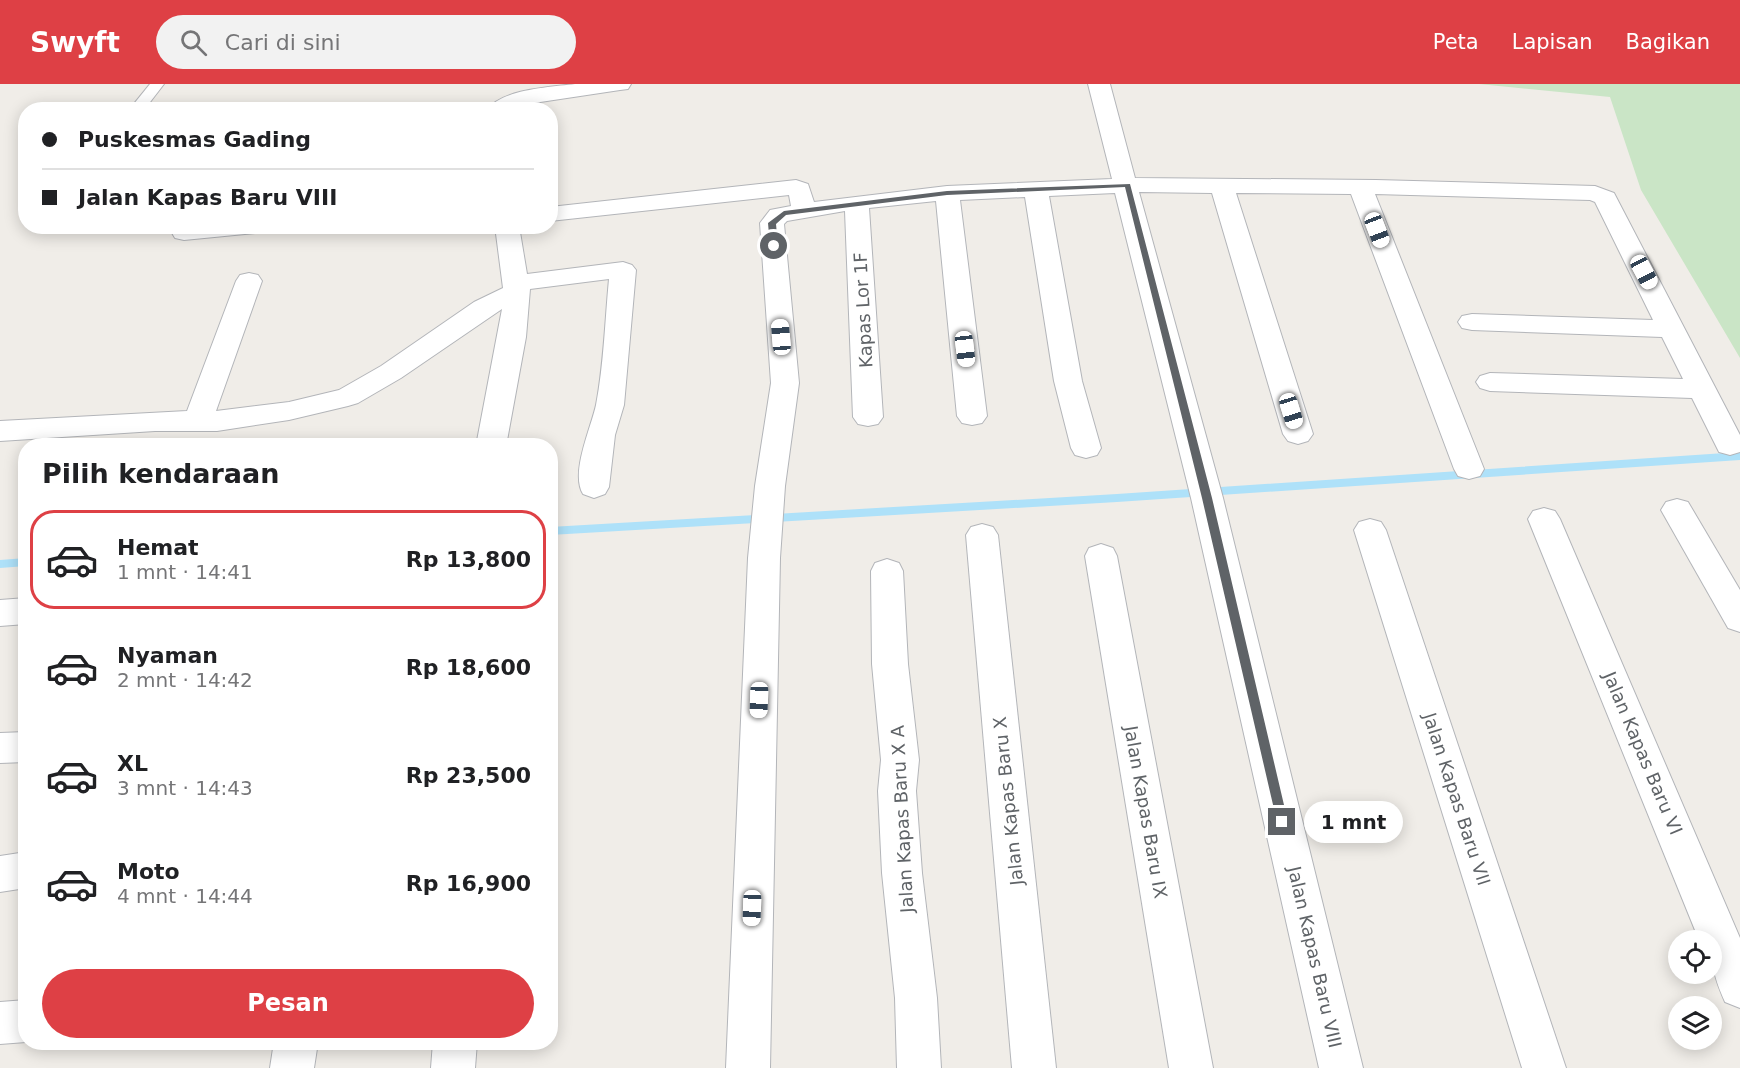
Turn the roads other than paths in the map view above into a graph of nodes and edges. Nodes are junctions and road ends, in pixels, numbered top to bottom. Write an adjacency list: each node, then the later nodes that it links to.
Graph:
1 (157, 84): 4 (lane)
2 (620, 84): 5 (street)
3 (1099, 84): 6 (street, Jalan Kapas Baru VIII)
4 (142, 102)
5 (514, 102)
6 (1128, 185): 7 (street); 9 (street); 55 (street, Jalan Kapas Baru VIII)
7 (1222, 185): 8 (street); 25 (street)
8 (1360, 186): 18 (street); 29 (street)
9 (1036, 189): 10 (street); 28 (street)
10 (947, 193): 11 (street); 21 (street)
11 (857, 202): 12 (street); 22 (street, Kapas Lor 1F)
12 (804, 210): 13 (street); 51 (street)
13 (558, 213)
14 (508, 234): 16 (street)
15 (249, 281): 23 (street)
16 (517, 287): 23 (street); 26 (street); 30 (street)
17 (1472, 322): 18 (street)
18 (1673, 328): 20 (street)
19 (1491, 382): 20 (street)
20 (1700, 389): 27 (street)
21 (972, 416)
22 (868, 417)
23 (198, 421): 24 (street)
24 (0, 431)
25 (1298, 434)
26 (493, 438)
27 (1730, 445)
28 (1086, 448)
29 (1469, 469)
30 (594, 487)
31 (1677, 510): 39 (street)
32 (1544, 519): 44 (street, Jalan Kapas Baru VI)
33 (1370, 530): 56 (street, Jalan Kapas Baru VII)
34 (982, 535): 53 (street, Jalan Kapas Baru X)
35 (1101, 556): 54 (street, Jalan Kapas Baru IX)
36 (887, 571): 52 (street, Jalan Kapas Baru X A)
37 (18, 612): 38 (street)
38 (0, 613)
39 (1740, 619)
40 (18, 747): 41 (street)
41 (0, 748)
42 (18, 871): 43 (street)
43 (0, 874)
44 (1740, 988)
45 (18, 1022): 46 (street)
46 (0, 1023)
47 (295, 1050): 49 (street)
48 (454, 1050): 50 (street)
49 (292, 1068)
50 (453, 1068)
51 (748, 1068)
52 (919, 1068)
53 (1034, 1068)
54 (1191, 1068)
55 (1341, 1068)
56 (1544, 1068)

